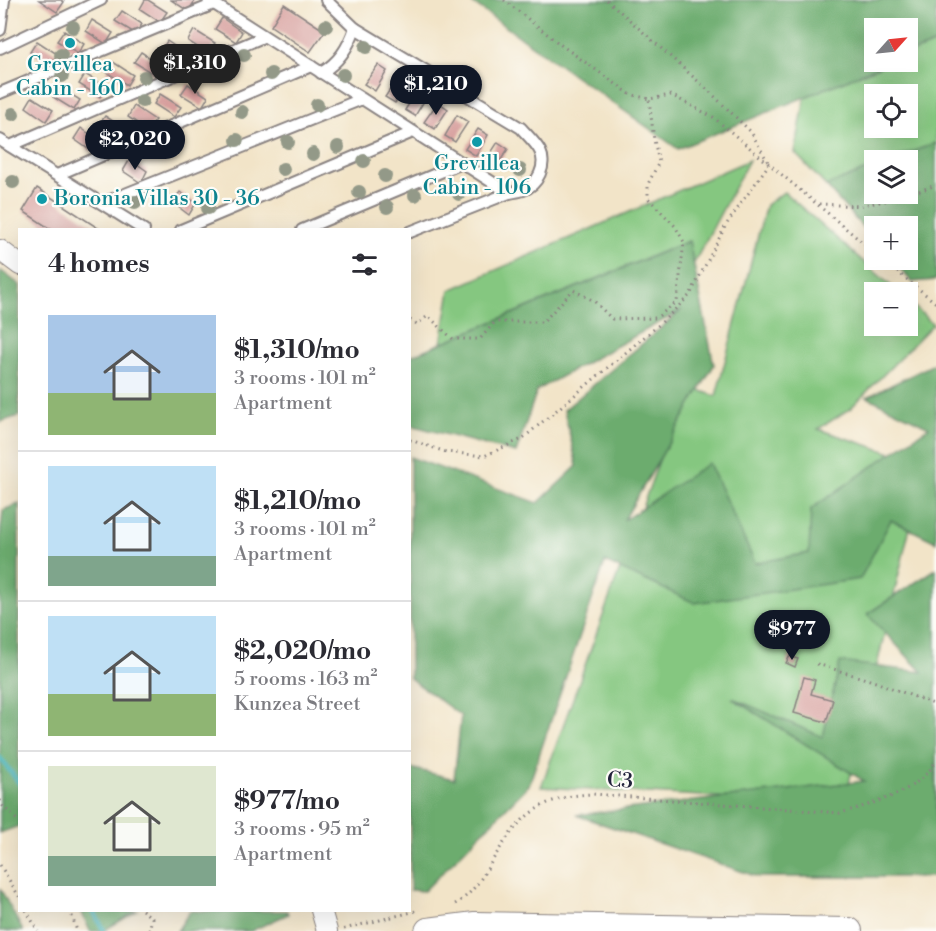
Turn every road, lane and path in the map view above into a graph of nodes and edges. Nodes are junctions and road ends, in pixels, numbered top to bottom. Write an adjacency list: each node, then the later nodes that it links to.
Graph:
1 (4, 0): 8 (lane)
2 (101, 0): 10 (lane)
3 (326, 0): 7 (lane)
4 (504, 0): 15 (path)
5 (607, 0): 20 (path)
6 (211, 2): 9 (lane); 13 (lane)
7 (355, 28): 12 (lane); 23 (lane)
8 (0, 30)
9 (263, 37): 11 (lane); 18 (lane)
10 (0, 48)
11 (311, 66): 12 (lane); 21 (lane)
12 (321, 73): 14 (lane)
13 (0, 93)
14 (362, 99): 16 (lane); 24 (lane)
15 (649, 99): 20 (path); 35 (path)
16 (413, 132): 19 (lane); 27 (lane)
17 (0, 140): 18 (lane)
18 (10, 146): 21 (lane)
19 (462, 163): 23 (lane); 28 (lane)
20 (768, 164): 25 (path); 36 (path)
21 (57, 175): 24 (lane)
22 (936, 185): 25 (path)
23 (508, 193): 29 (lane)
24 (103, 203): 26 (lane)
25 (817, 204): 30 (path)
26 (141, 228)
27 (186, 228)
28 (307, 228)
29 (411, 232)
30 (864, 244)
31 (0, 250): 32 (street)
32 (18, 264)
33 (895, 270): 34 (path)
34 (936, 303)
35 (411, 321)
36 (411, 440)
37 (817, 663): 38 (path)
38 (936, 705)
39 (936, 761): 44 (path, C3)
40 (0, 800): 41 (path)
41 (18, 821)
42 (0, 865): 43 (path)
43 (18, 895)
44 (454, 904)
45 (27, 912): 50 (path)
46 (71, 912): 51 (path)
47 (144, 912): 52 (path)
48 (322, 912): 53 (street)
49 (427, 920): 54 (path); 55 (street)
50 (38, 931)
51 (78, 931)
52 (149, 931)
53 (327, 931)
54 (337, 931)
55 (849, 931)

